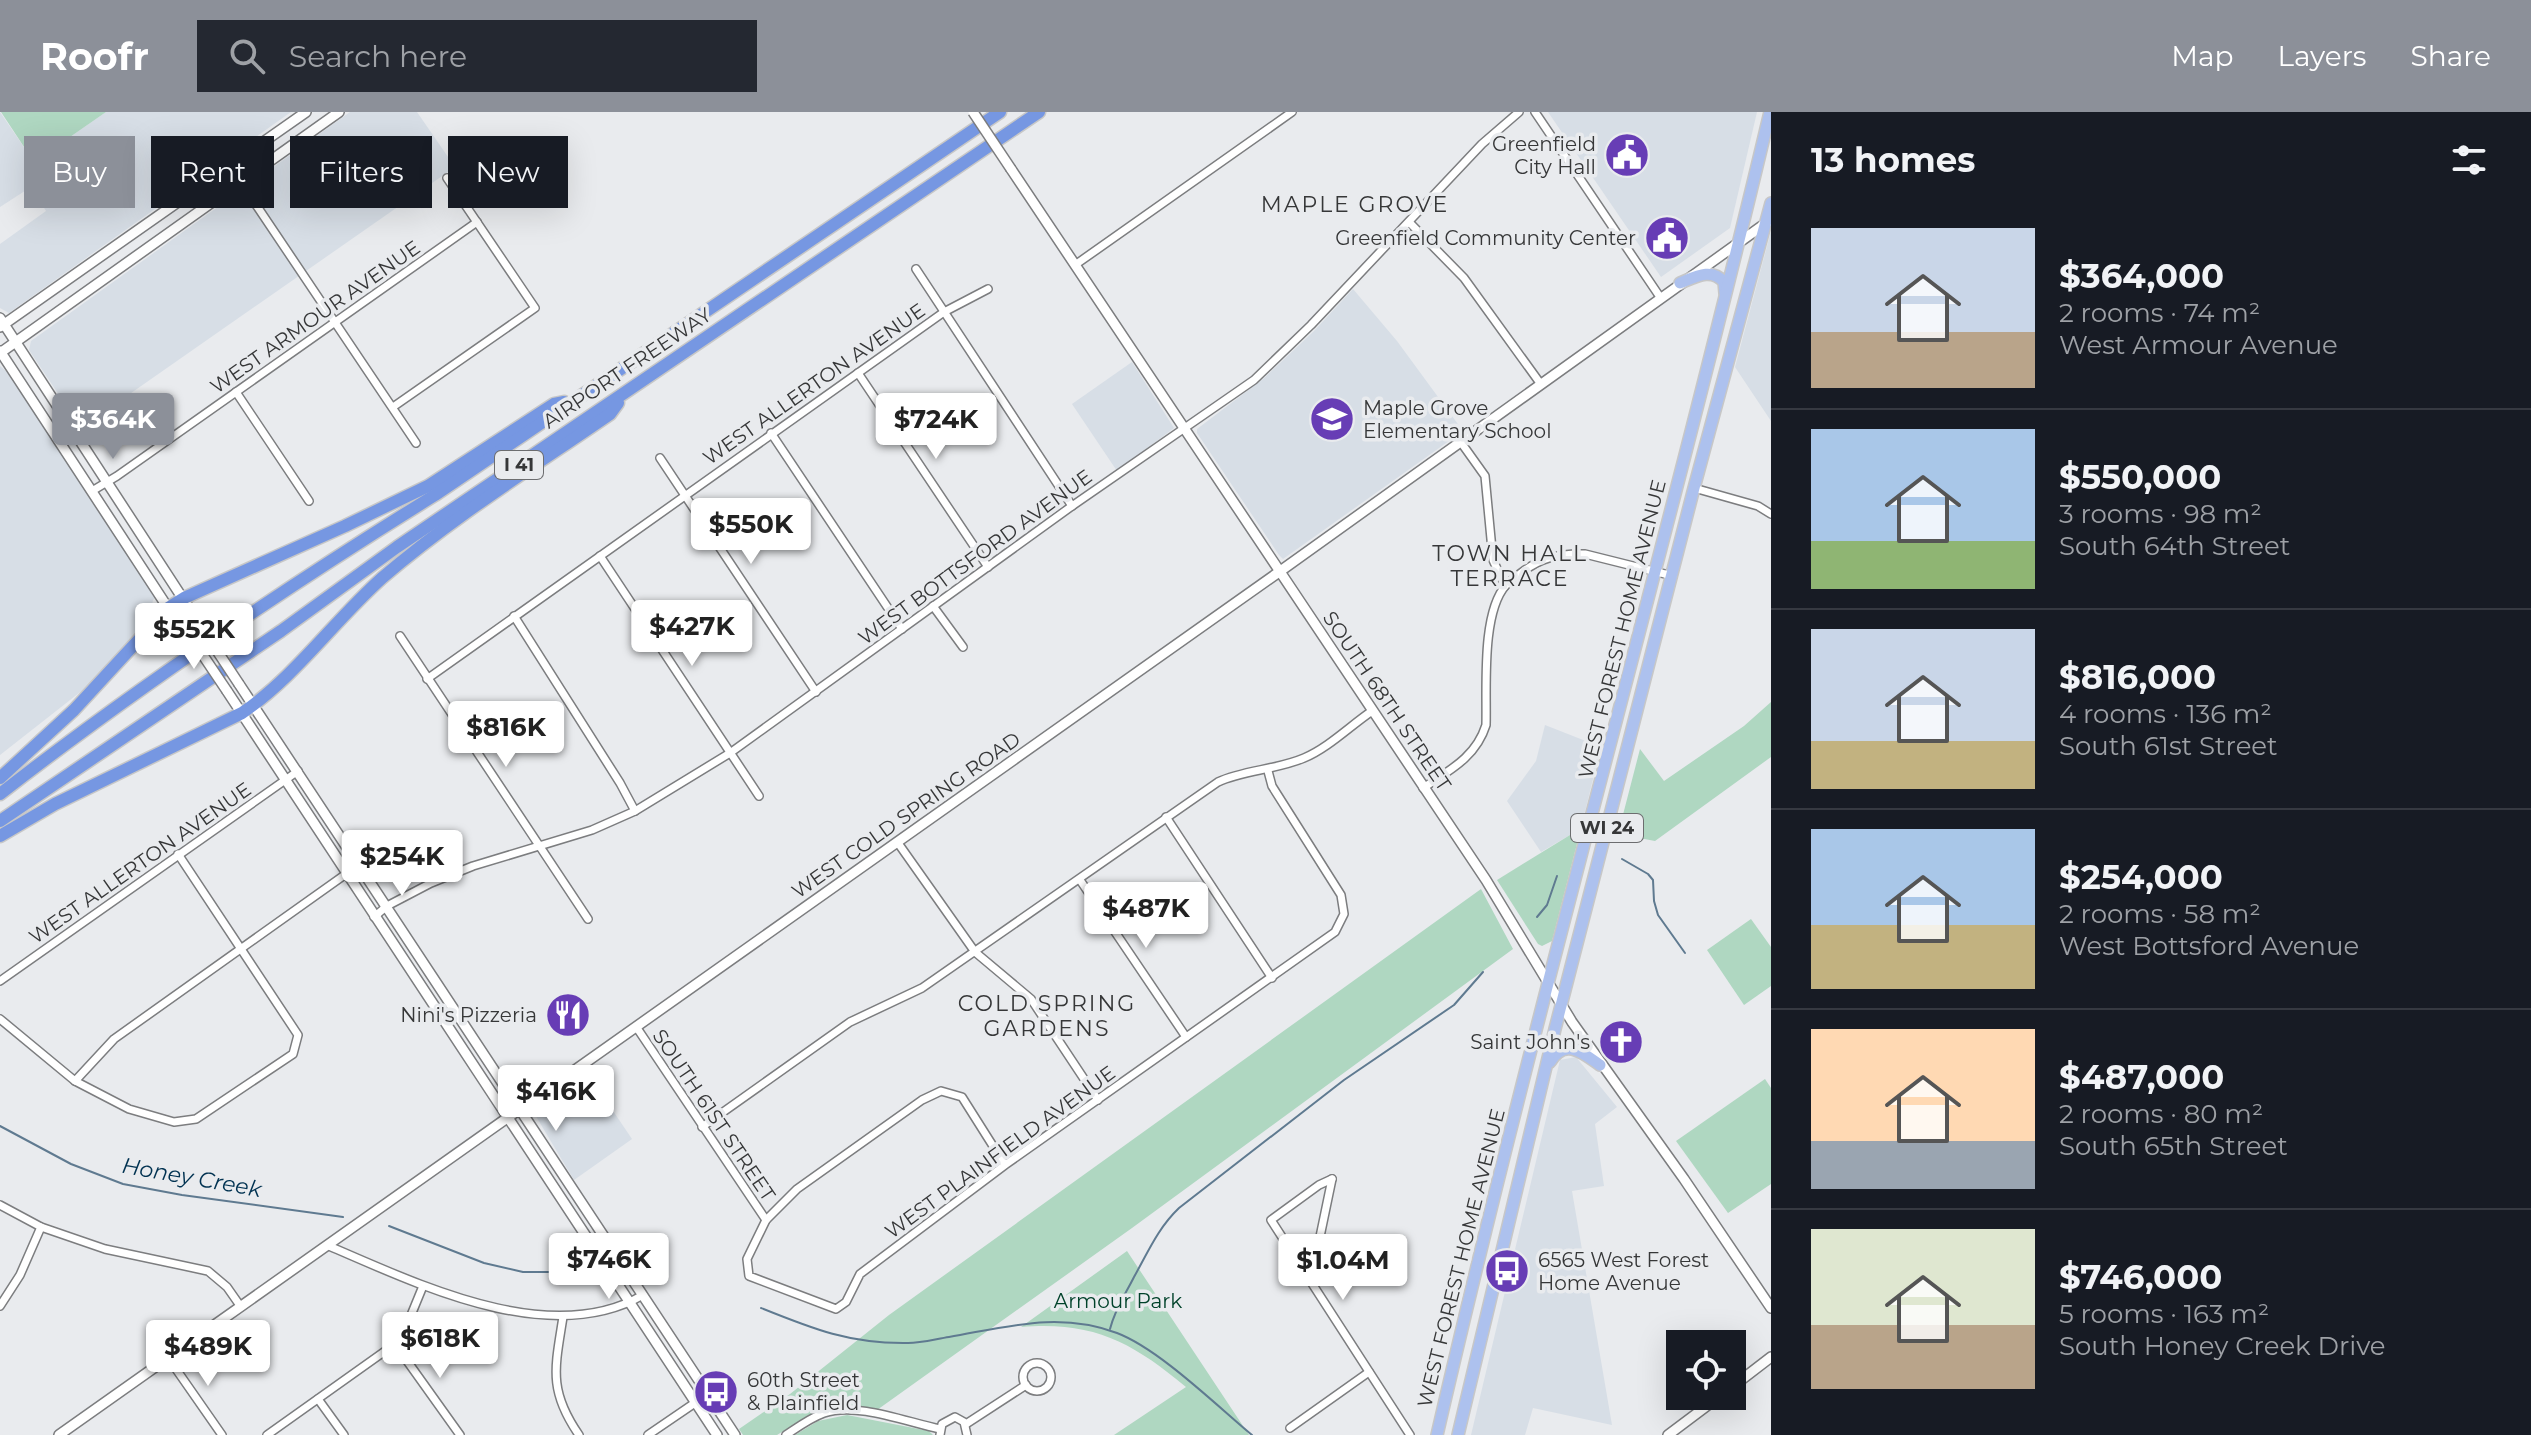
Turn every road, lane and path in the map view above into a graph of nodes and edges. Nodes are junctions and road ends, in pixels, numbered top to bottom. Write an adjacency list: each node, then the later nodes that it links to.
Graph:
1 (306, 112): 10 (street)
2 (339, 112): 11 (street)
3 (973, 112): 21 (street, SOUTH 68TH STREET, bridge)
4 (1000, 112): 36 (highway, AIRPORT FREEWAY / I 41)
5 (1039, 112): 35 (highway, AIRPORT FREEWAY / I 41)
6 (1292, 112): 21 (street)
7 (1519, 112): 19 (street, WEST BOTTSFORD AVENUE)
8 (1535, 112): 25 (street)
9 (1770, 112): 20 (main road, WEST FOREST HOME AVENUE / WI 24)
10 (272, 136)
11 (274, 159)
12 (447, 178): 18 (street)
13 (1771, 203): 17 (main road, WEST FOREST HOME AVENUE / WI 24)
14 (169, 208): 29 (street)
15 (205, 208): 30 (street)
16 (259, 208): 28 (street)
17 (1768, 221): 20 (street, WEST COLD SPRING ROAD); 46 (main road, WEST FOREST HOME AVENUE / WI 24)
18 (477, 222): 28 (street, WEST ARMOUR AVENUE); 38 (street)
19 (1409, 222): 33 (street); 40 (street, WEST BOTTSFORD AVENUE)
20 (1739, 241): 23 (street, WEST COLD SPRING ROAD); 26 (main road, WEST FOREST HOME AVENUE / WI 24)
21 (1075, 265): 40 (street, SOUTH 68TH STREET)
22 (916, 269): 27 (street)
23 (1680, 283): 25 (street, WEST COLD SPRING ROAD); 26 (main road)
24 (988, 289): 27 (street, WEST ALLERTON AVENUE)
25 (1660, 297): 33 (street, WEST COLD SPRING ROAD)
26 (1725, 300): 55 (main road, WEST FOREST HOME AVENUE / WI 24)
27 (944, 312): 32 (street, WEST ALLERTON AVENUE); 50 (street)
28 (335, 322): 34 (street, WEST ARMOUR AVENUE); 38 (street)
29 (1, 323): 30 (street)
30 (16, 341): 31 (street); 37 (street)
31 (0, 352): 39 (street)
32 (858, 373): 41 (street, WEST ALLERTON AVENUE); 53 (street)
33 (1540, 383): 42 (street, WEST COLD SPRING ROAD)
34 (236, 392): 45 (street, WEST ARMOUR AVENUE); 49 (street)
35 (624, 394): 67 (highway); 80 (highway, AIRPORT FREEWAY / I 41)
36 (575, 400): 58 (highway); 76 (highway, AIRPORT FREEWAY / I 41)
37 (57, 405): 39 (street); 45 (street)
38 (393, 407): 43 (street)
39 (42, 416): 47 (street)
40 (1183, 429): 50 (street, WEST BOTTSFORD AVENUE); 54 (street, SOUTH 68TH STREET)
41 (771, 433): 48 (street, WEST ALLERTON AVENUE); 62 (street)
42 (1460, 441): 54 (street, WEST COLD SPRING ROAD); 57 (street)
43 (416, 443)
44 (660, 458): 48 (street)
45 (106, 481): 47 (street, WEST ARMOUR AVENUE); 58 (street)
46 (1694, 488): 51 (street); 56 (main road, WEST FOREST HOME AVENUE / WI 24)
47 (92, 491): 60 (street)
48 (685, 495): 52 (street, WEST ALLERTON AVENUE); 66 (street)
49 (309, 501)
50 (1072, 506): 53 (street, WEST BOTTSFORD AVENUE)
51 (1771, 514)
52 (600, 556): 61 (street, WEST ALLERTON AVENUE); 70 (street)
53 (988, 567): 59 (street, WEST BOTTSFORD AVENUE)
54 (1279, 572): 68 (street, SOUTH 68TH STREET); 82 (street, WEST COLD SPRING ROAD)
55 (1656, 572): 56 (street); 57 (street); 95 (main road, WEST FOREST HOME AVENUE / WI 24)
56 (1673, 576): 96 (main road, WEST FOREST HOME AVENUE / WI 24)
57 (1505, 586): 75 (street)
58 (184, 598): 60 (highway); 67 (street, bridge)
59 (933, 606): 62 (street, WEST BOTTSFORD AVENUE); 64 (street)
60 (168, 608): 69 (street, bridge); 73 (highway)
61 (514, 616): 65 (street, WEST ALLERTON AVENUE); 78 (street)
62 (902, 629): 66 (street, WEST BOTTSFORD AVENUE)
63 (400, 636): 65 (street)
64 (963, 647)
65 (427, 679): 83 (street)
66 (816, 692): 70 (street, WEST BOTTSFORD AVENUE)
67 (254, 705): 69 (highway); 71 (street)
68 (1372, 711): 72 (street); 75 (street, SOUTH 68TH STREET)
69 (242, 713): 74 (street); 81 (highway)
70 (730, 753): 77 (street); 78 (street, WEST BOTTSFORD AVENUE)
71 (298, 771): 74 (street, WEST ALLERTON AVENUE); 85 (street)
72 (1268, 771): 79 (street); 93 (street, WEST PLAINFIELD AVENUE)
73 (0, 778)
74 (286, 780): 84 (street, WEST ALLERTON AVENUE); 86 (street)
75 (1423, 788): 95 (street, SOUTH 68TH STREET)
76 (0, 794)
77 (759, 796)
78 (635, 811): 83 (street, WEST BOTTSFORD AVENUE)
79 (1166, 817): 87 (street); 93 (street)
80 (0, 821)
81 (0, 836)
82 (898, 843): 92 (street); 98 (street, WEST COLD SPRING ROAD)
83 (539, 846): 88 (street, WEST BOTTSFORD AVENUE); 90 (street)
84 (178, 854): 91 (street); 94 (street, WEST ALLERTON AVENUE)
85 (360, 864): 86 (street); 88 (street)
86 (346, 875): 89 (street); 91 (street)
87 (1080, 880): 92 (street); 99 (street)
88 (387, 906): 89 (street, WEST BOTTSFORD AVENUE); 104 (street)
89 (374, 917): 105 (street)
90 (588, 919)
91 (242, 949): 102 (street); 102 (street)
92 (975, 952): 103 (street); 106 (street)
93 (1272, 978): 99 (street, WEST PLAINFIELD AVENUE)
94 (0, 981)
95 (1548, 984): 96 (street, SOUTH 68TH STREET); 147 (main road, WEST FOREST HOME AVENUE / WI 24)
96 (1561, 1006): 100 (street, SOUTH 68TH STREET); 101 (main road, WEST FOREST HOME AVENUE / WI 24)
97 (0, 1019): 102 (street)
98 (637, 1028): 104 (street, WEST COLD SPRING ROAD); 106 (street, SOUTH 61ST STREET)
99 (1186, 1037): 103 (street, WEST PLAINFIELD AVENUE)
100 (1600, 1065): 101 (main road); 120 (street, SOUTH 68TH STREET)
101 (1545, 1073): 148 (main road, WEST FOREST HOME AVENUE / WI 24)
102 (75, 1081)
103 (1098, 1100): 108 (street, WEST PLAINFIELD AVENUE)
104 (521, 1110): 105 (street, WEST COLD SPRING ROAD); 109 (street)
105 (508, 1120): 107 (street); 113 (street, WEST COLD SPRING ROAD)
106 (702, 1127): 111 (street, SOUTH 61ST STREET)
107 (536, 1162): 109 (street); 117 (street)
108 (1005, 1165): 111 (street); 111 (street, WEST PLAINFIELD AVENUE)
109 (563, 1174): 116 (street)
110 (0, 1205): 112 (street)
111 (766, 1220)
112 (41, 1227): 118 (street); 119 (street)
113 (329, 1246): 115 (street); 119 (street, WEST COLD SPRING ROAD)
114 (1311, 1280): 114 (street); 125 (street)
115 (423, 1286): 121 (street); 122 (street)
116 (643, 1295): 117 (street); 128 (street)
117 (629, 1303): 121 (street); 130 (street)
118 (0, 1306)
119 (241, 1307): 124 (street, WEST COLD SPRING ROAD)
120 (1771, 1308)
121 (563, 1317): 140 (street)
122 (395, 1344): 129 (street); 139 (street)
123 (1771, 1357): 126 (street)
124 (169, 1359): 135 (street, WEST COLD SPRING ROAD); 136 (street)
125 (1369, 1372): 133 (street); 146 (street)
126 (1746, 1376)
127 (1026, 1385): 127 (street); 132 (street)
128 (708, 1394): 130 (street); 143 (street)
129 (318, 1399): 137 (street); 138 (street)
130 (696, 1402): 141 (street); 142 (street)
131 (1701, 1410): 149 (street)
132 (966, 1424): 134 (street); 145 (street)
133 (1290, 1428)
134 (940, 1432): 144 (street)
135 (59, 1435)
136 (222, 1435)
137 (267, 1435)
138 (344, 1435)
139 (460, 1435)
140 (579, 1435)
141 (648, 1435)
142 (717, 1435)
143 (735, 1435)
144 (786, 1435)
145 (967, 1435)
146 (1410, 1435)
147 (1437, 1435)
148 (1458, 1435)
149 (1668, 1435)

